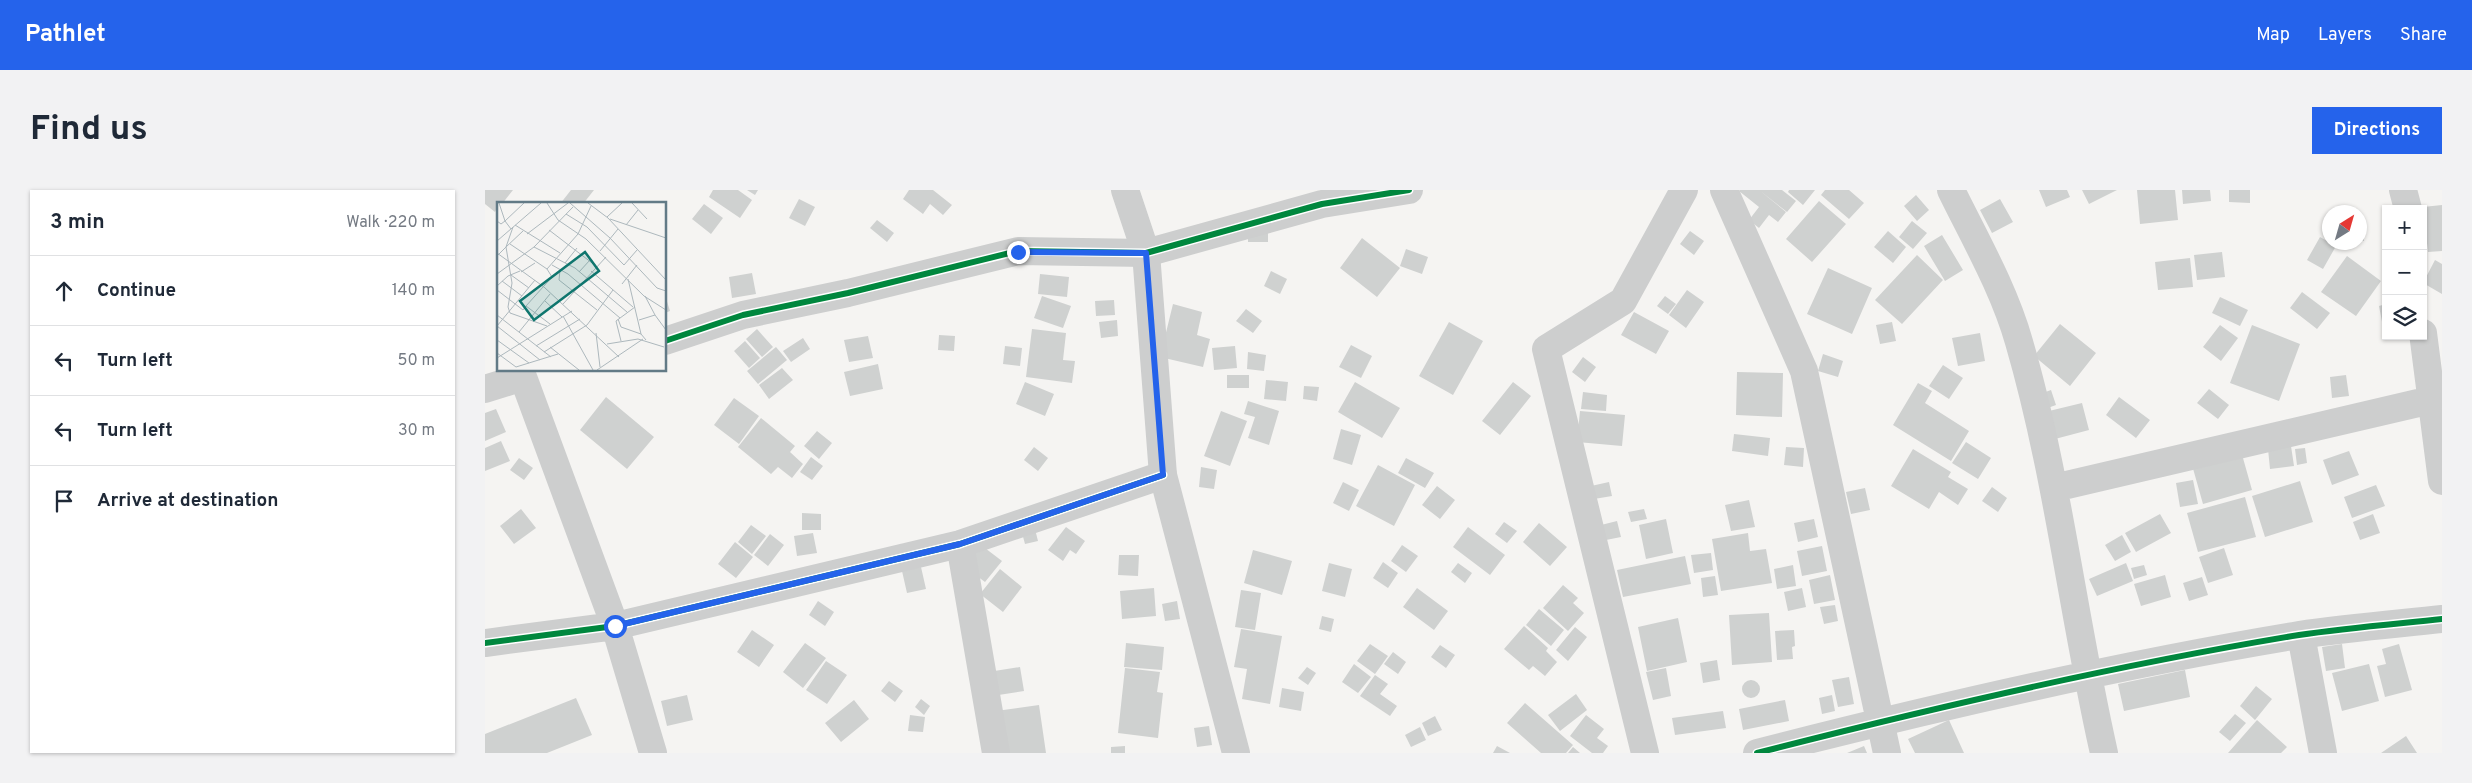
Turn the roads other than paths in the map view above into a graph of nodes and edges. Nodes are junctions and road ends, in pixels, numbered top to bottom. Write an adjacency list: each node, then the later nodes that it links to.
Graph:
1 (1125, 190): 8 (street)
2 (1409, 190): 8 (street)
3 (1684, 190): 27 (street)
4 (1724, 190): 23 (street)
5 (1951, 190): 16 (street)
6 (2403, 190): 7 (street)
7 (2407, 205)
8 (1146, 253): 10 (street); 14 (street)
9 (2424, 340): 13 (street)
10 (666, 341)
11 (532, 374): 12 (street); 19 (street)
12 (485, 389)
13 (2431, 400): 15 (street); 16 (street)
14 (1163, 475): 17 (street); 26 (street)
15 (2442, 481)
16 (2054, 488): 22 (street)
17 (960, 544): 19 (street); 25 (street)
18 (2442, 619): 20 (street)
19 (615, 626): 21 (street); 24 (street)
20 (2301, 635): 22 (street); 31 (street)
21 (485, 643)
22 (2087, 675): 23 (street); 30 (street)
23 (1879, 722): 28 (street); 29 (street)
24 (653, 753)
25 (996, 753)
26 (1236, 753)
27 (1645, 753)
28 (1757, 753)
29 (1887, 753)
30 (2104, 753)
31 (2323, 753)

